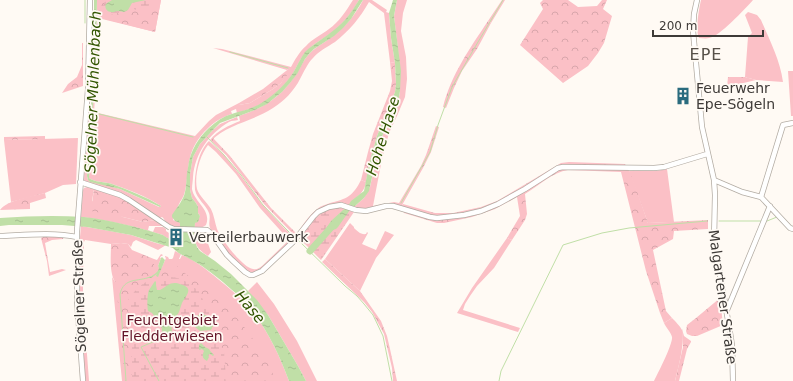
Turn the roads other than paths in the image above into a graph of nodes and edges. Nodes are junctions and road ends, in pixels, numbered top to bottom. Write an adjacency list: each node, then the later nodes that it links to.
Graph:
1 (90, 0): 6 (street, Sögelner Straße)
2 (697, 0): 4 (street, Malgartener Straße)
3 (793, 123): 7 (street)
4 (707, 154): 5 (street, Malgartener Straße); 6 (street)
5 (714, 180): 7 (street); 12 (street, Malgartener Straße)
6 (80, 182): 11 (street, Sögelner Straße)
7 (761, 197): 8 (street)
8 (770, 206): 9 (street); 12 (street)
9 (793, 229)
10 (0, 236): 11 (street)
11 (77, 237): 13 (street, Sögelner Straße)
12 (727, 310): 14 (street, Malgartener Straße)
13 (83, 381)
14 (733, 381)

